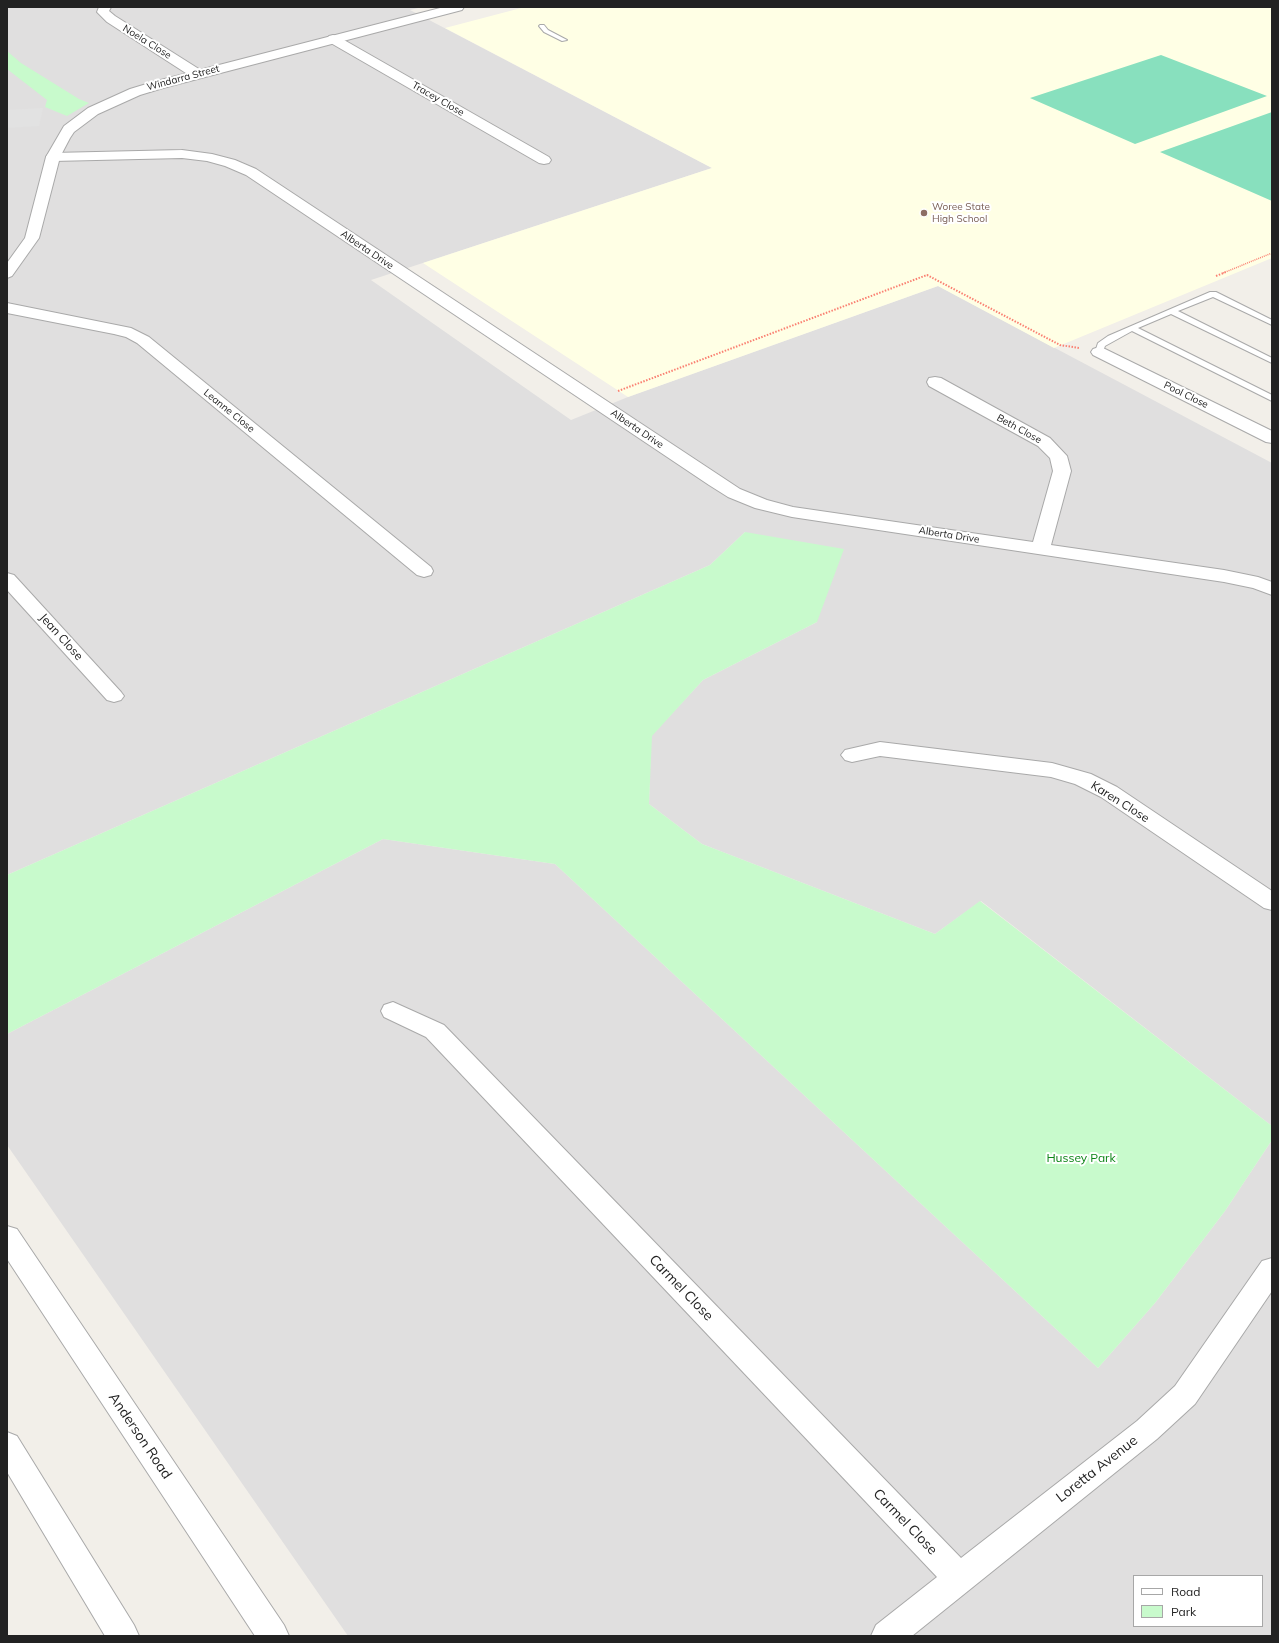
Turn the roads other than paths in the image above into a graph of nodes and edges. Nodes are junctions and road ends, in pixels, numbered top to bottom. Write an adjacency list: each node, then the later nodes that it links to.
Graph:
1 (105, 7): 6 (street, Noela Close)
2 (458, 7): 4 (street, Windarra Street)
3 (542, 26): 5 (lane)
4 (333, 39): 6 (street, Windarra Street); 8 (street, Tracey Close)
5 (564, 40)
6 (197, 74): 7 (street, Windarra Street)
7 (53, 157): 9 (street, Windarra Street); 19 (street, Alberta Drive)
8 (544, 160)
9 (7, 273)
10 (7, 308): 20 (street, Leanne Close)
11 (1171, 311): 12 (lane); 13 (lane); 15 (lane)
12 (1272, 323)
13 (1132, 328): 14 (lane); 17 (lane)
14 (1099, 352): 18 (street, Pool Close)
15 (1272, 361)
16 (935, 382): 19 (street, Beth Close)
17 (1272, 398)
18 (1272, 438)
19 (1040, 549): 22 (street, Alberta Drive)
20 (424, 571)
21 (7, 579): 23 (street, Jean Close)
22 (1272, 589)
23 (114, 696)
24 (852, 755): 25 (street, Karen Close)
25 (1272, 902)
26 (393, 1011): 30 (street, Carmel Close)
27 (7, 1237): 32 (street, Anderson Road)
28 (1272, 1269): 30 (street, Loretta Avenue)
29 (7, 1445): 31 (street)
30 (959, 1578): 33 (street, Loretta Avenue)
31 (123, 1636)
32 (273, 1636)
33 (887, 1636)

